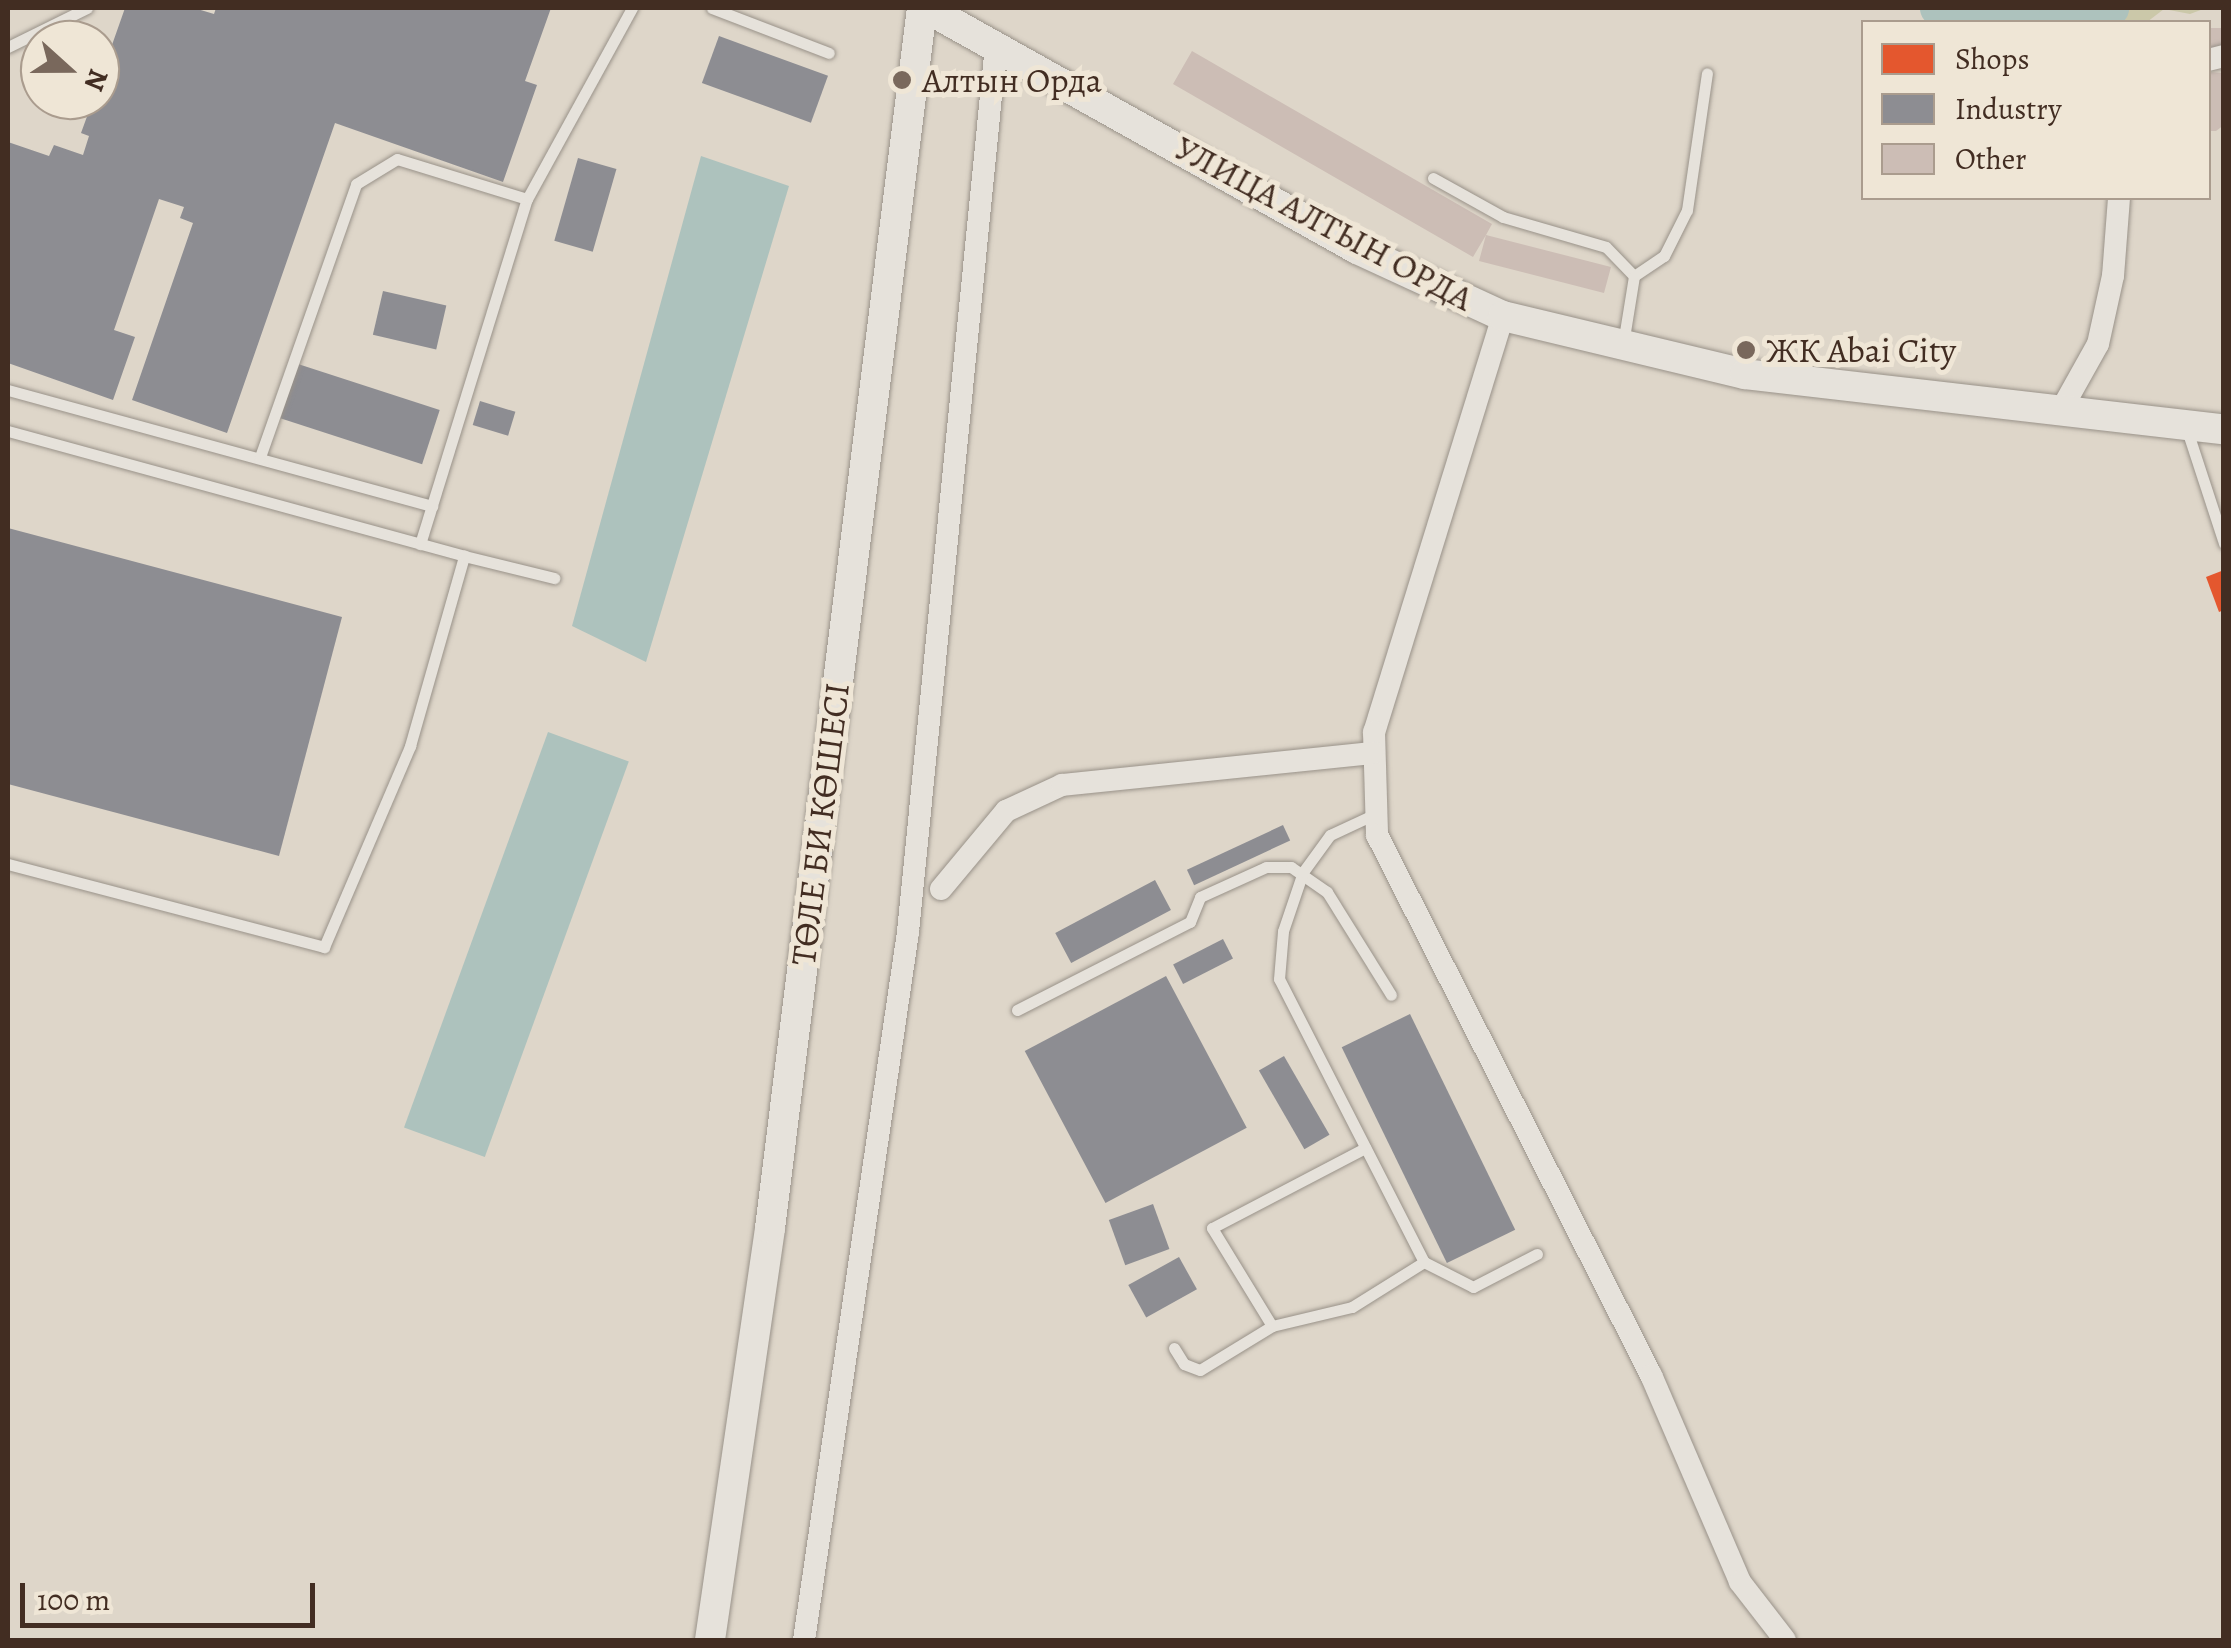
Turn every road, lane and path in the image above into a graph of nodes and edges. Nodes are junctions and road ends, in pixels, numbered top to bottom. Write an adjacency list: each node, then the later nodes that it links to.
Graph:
1 (88, 8): 6 (lane)
2 (632, 8): 10 (lane)
3 (712, 8): 7 (lane)
4 (924, 8): 5 (main road, УЛИЦА АЛТЫН ОРДА); 38 (main road, ТӨЛЕ БИ КӨШЕСІ)
5 (996, 46): 13 (main road, УЛИЦА АЛТЫН ОРДА); 39 (street)
6 (8, 47)
7 (829, 53)
8 (1707, 73): 12 (lane)
9 (1433, 178): 12 (lane)
10 (527, 199): 20 (lane); 21 (lane)
11 (2119, 200): 16 (street)
12 (1634, 276): 14 (lane)
13 (1503, 316): 14 (main road, УЛИЦА АЛТЫН ОРДА); 26 (street)
14 (1622, 347): 16 (main road, УЛИЦА АЛТЫН ОРДА)
15 (8, 390): 20 (lane)
16 (2060, 412): 17 (main road, УЛИЦА АЛТЫН ОРДА)
17 (2186, 426): 18 (main road, УЛИЦА АЛТЫН ОРДА); 22 (lane)
18 (2224, 430)
19 (8, 432): 23 (lane)
20 (260, 457): 21 (lane)
21 (432, 506): 23 (lane)
22 (2224, 543)
23 (420, 544): 24 (lane)
24 (464, 556): 25 (lane); 28 (lane)
25 (554, 578)
26 (1373, 753): 27 (street); 30 (street)
27 (1374, 814): 29 (lane); 40 (street)
28 (8, 864)
29 (1302, 872): 31 (lane); 32 (lane); 33 (lane)
30 (942, 889)
31 (1391, 995)
32 (1017, 1010)
33 (1365, 1148): 35 (lane); 36 (lane)
34 (1538, 1254): 35 (lane)
35 (1424, 1262): 36 (lane)
36 (1272, 1326): 37 (lane)
37 (1174, 1348)
38 (710, 1640)
39 (804, 1640)
40 (1785, 1640)

